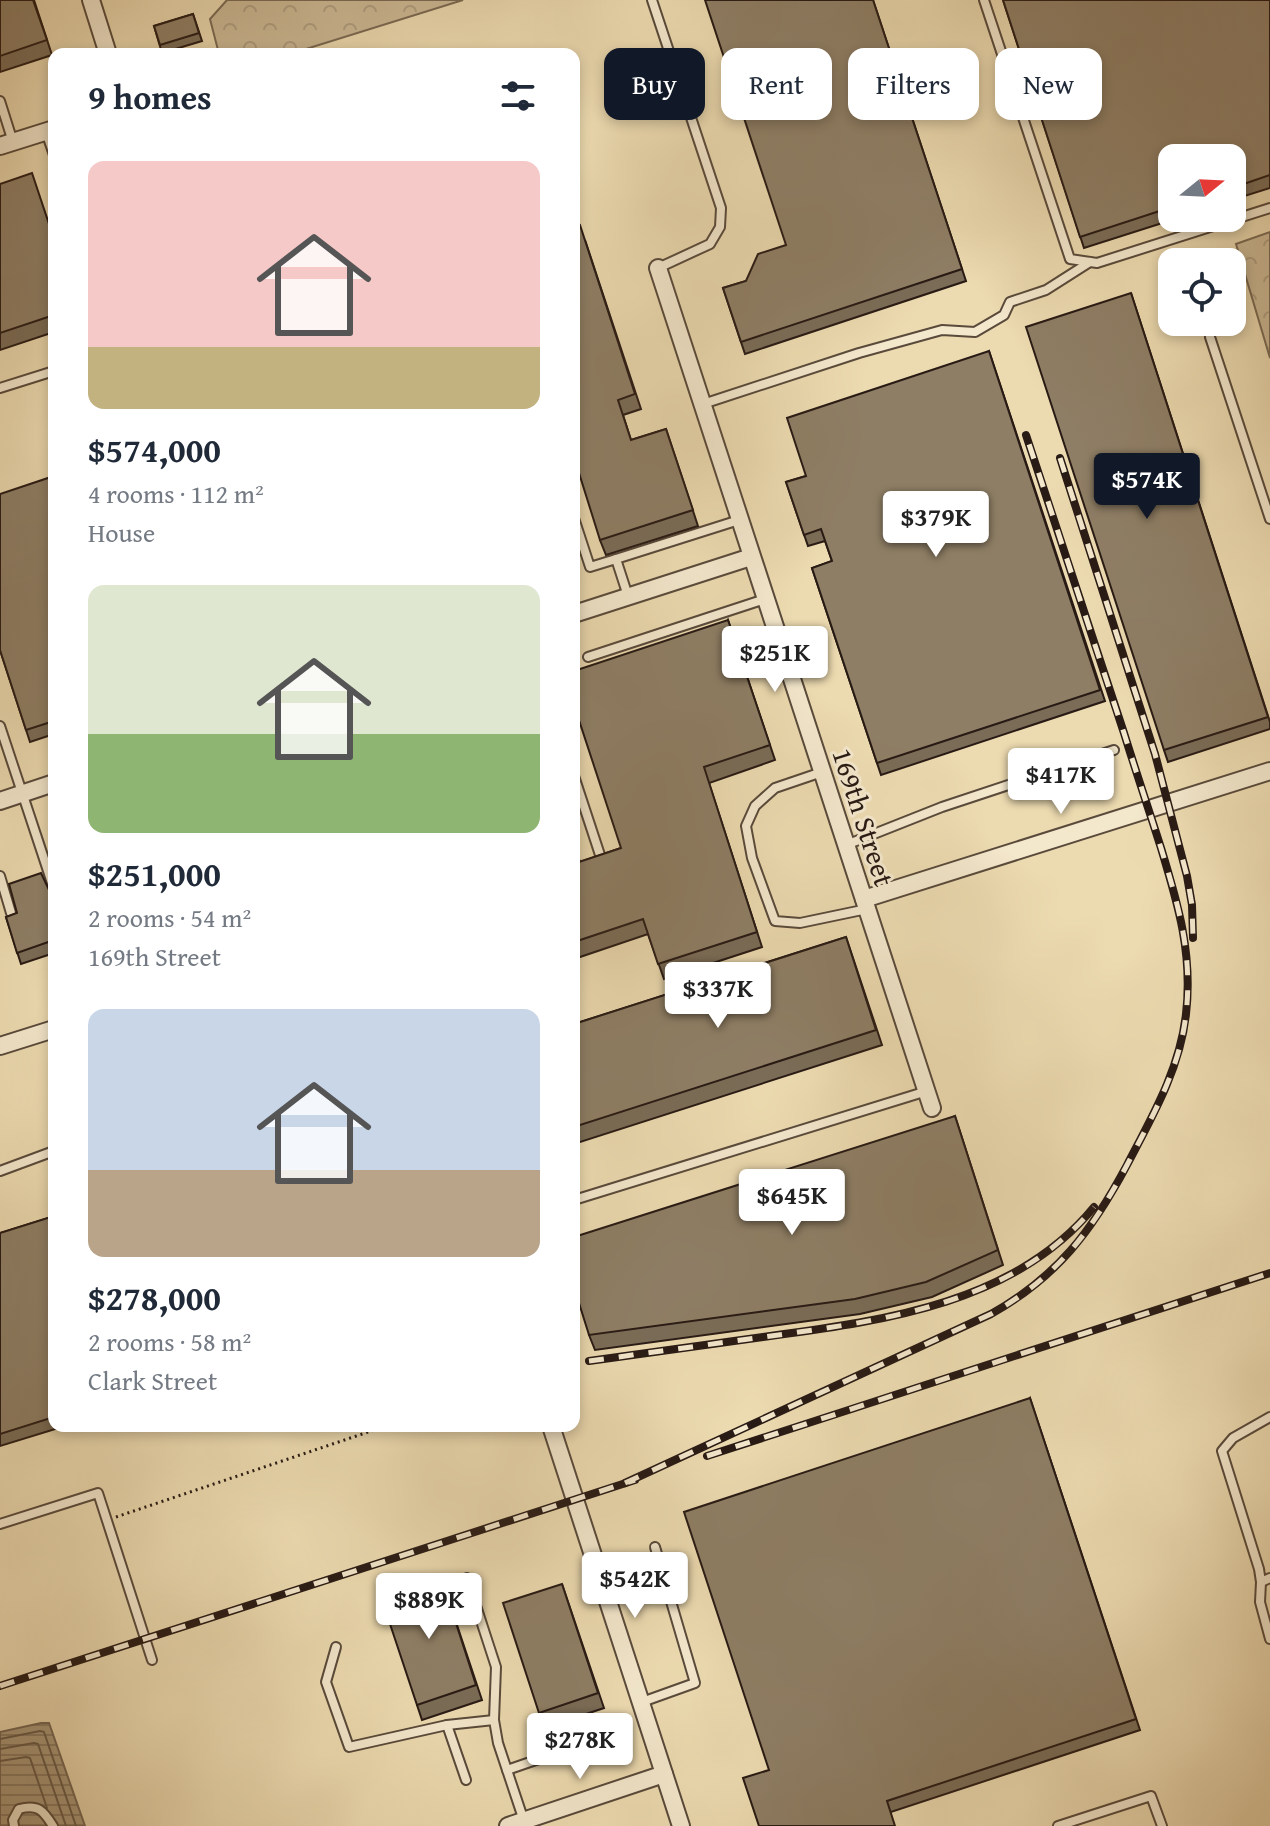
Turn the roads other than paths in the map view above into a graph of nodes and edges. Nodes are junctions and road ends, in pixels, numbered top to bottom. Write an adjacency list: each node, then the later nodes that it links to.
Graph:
1 (91, 0): 4 (street)
2 (652, 0): 10 (lane)
3 (984, 0): 9 (lane)
4 (106, 48)
5 (0, 101): 7 (lane)
6 (48, 131): 7 (street)
7 (7, 144)
8 (1270, 208): 9 (lane)
9 (1090, 262): 14 (lane)
10 (658, 268): 14 (street, 169th Street)
11 (1210, 337): 15 (lane)
12 (48, 373): 13 (lane)
13 (0, 388)
14 (702, 404): 16 (street, 169th Street)
15 (1270, 519)
16 (739, 520): 18 (street, 169th Street); 19 (lane)
17 (580, 536): 19 (lane)
18 (751, 557): 20 (street); 21 (street, 169th Street)
19 (616, 559): 20 (lane)
20 (628, 597): 22 (street)
21 (765, 599): 23 (lane); 27 (street, 169th Street)
22 (580, 610)
23 (588, 657)
24 (0, 726): 29 (lane)
25 (1114, 750): 32 (lane)
26 (1270, 771): 36 (street)
27 (822, 772): 32 (street, 169th Street); 36 (lane)
28 (48, 785): 29 (street)
29 (21, 794): 31 (street); 34 (lane)
30 (580, 794): 33 (lane)
31 (0, 801)
32 (846, 845): 36 (street, 169th Street)
33 (601, 858)
34 (48, 872)
35 (0, 876): 37 (lane)
36 (866, 904): 40 (street, 169th Street)
37 (11, 913)
38 (48, 1031): 39 (street)
39 (0, 1046)
40 (927, 1091): 41 (street, 169th Street); 44 (lane)
41 (932, 1108)
42 (48, 1153): 43 (lane)
43 (0, 1171)
44 (580, 1198)
45 (1270, 1417): 50 (lane)
46 (553, 1432): 54 (street)
47 (0, 1524): 53 (lane)
48 (655, 1547): 54 (lane)
49 (467, 1578): 55 (lane)
50 (1265, 1580): 51 (lane)
51 (1270, 1639)
52 (336, 1647): 56 (lane)
53 (152, 1660)
54 (641, 1702): 59 (street)
55 (494, 1720): 56 (lane); 58 (lane)
56 (447, 1725): 60 (lane)
57 (614, 1733): 58 (lane)
58 (507, 1770): 61 (lane)
59 (664, 1774): 61 (street); 64 (street)
60 (466, 1780)
61 (516, 1823)
62 (14, 1826): 63 (lane)
63 (53, 1826)
64 (681, 1826)
65 (1058, 1826): 66 (lane)
66 (1162, 1826)

